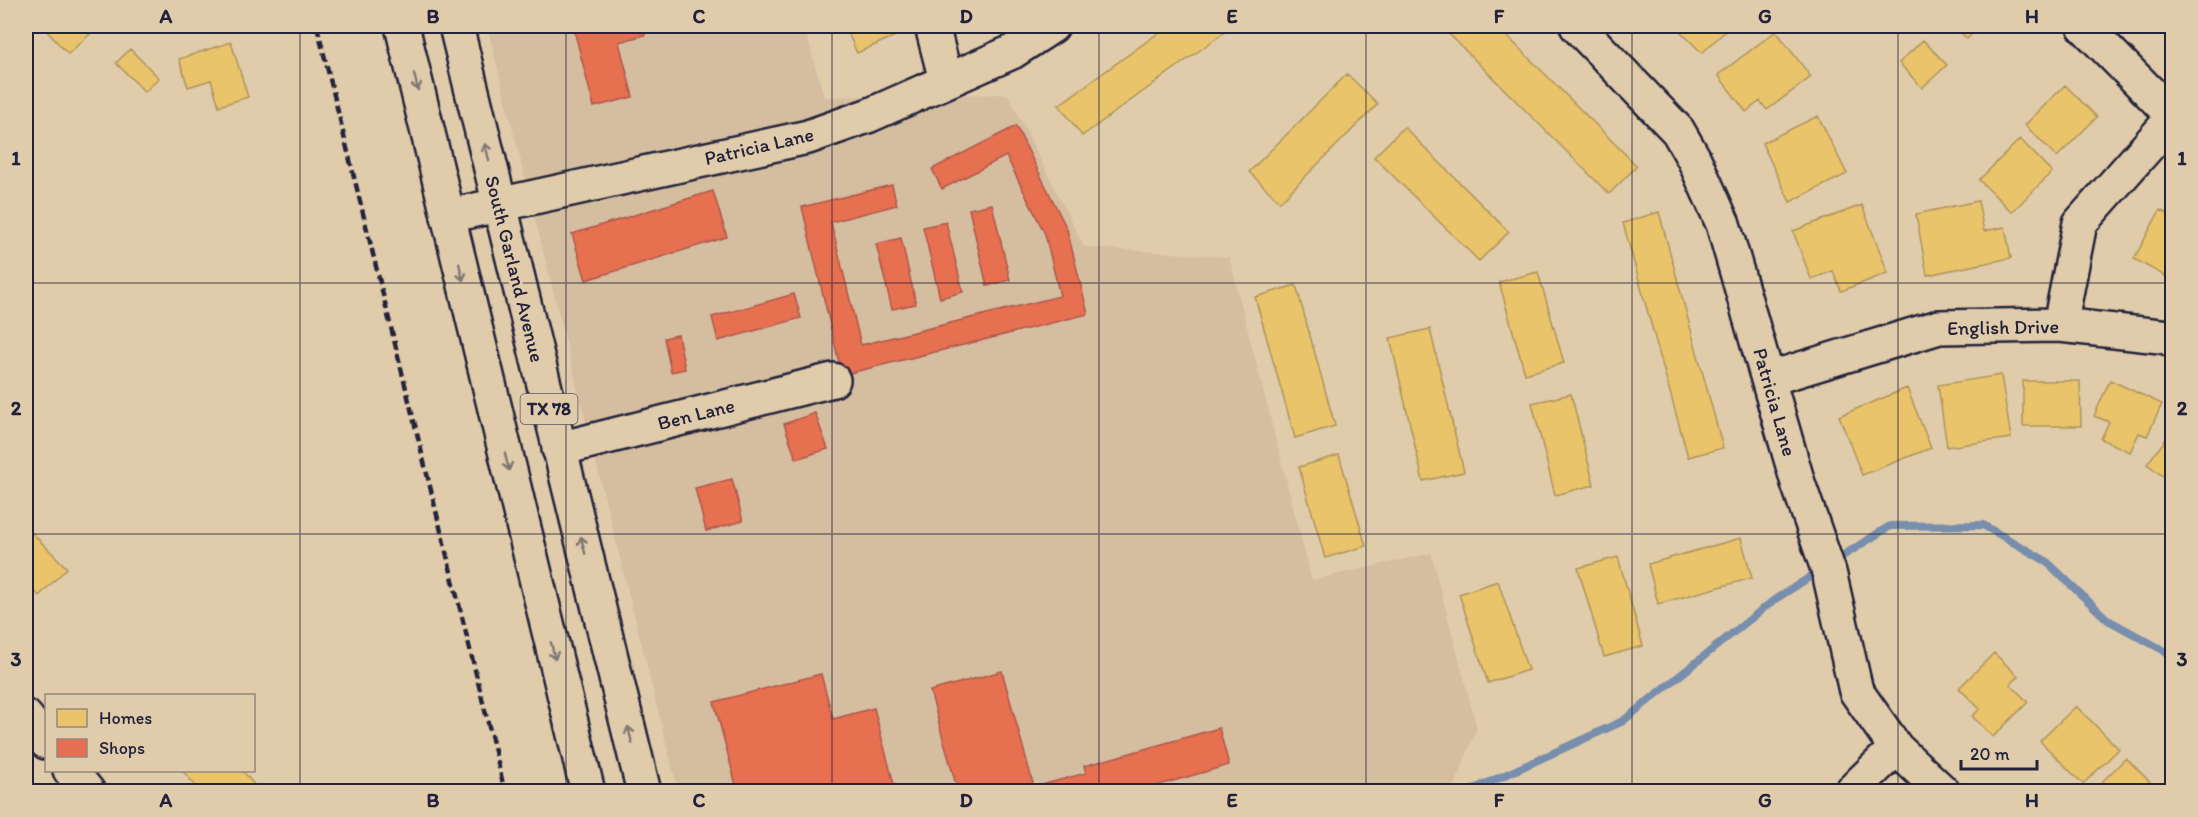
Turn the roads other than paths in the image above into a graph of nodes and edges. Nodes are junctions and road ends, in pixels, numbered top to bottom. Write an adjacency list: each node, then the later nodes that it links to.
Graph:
1 (402, 26): 11 (street, TX 78, one-way to 11)
2 (456, 26): 10 (street, South Garland Avenue / TX 78, one-way to 2)
3 (932, 26): 7 (street)
4 (1052, 26): 7 (street, Patricia Lane)
5 (1577, 26): 14 (street, Patricia Lane)
6 (2084, 26): 8 (street)
7 (946, 80): 10 (street, Patricia Lane)
8 (2172, 115)
9 (2172, 119): 12 (street)
10 (499, 203): 11 (street, Patricia Lane); 16 (street, South Garland Avenue / TX 78)
11 (448, 216): 22 (street, TX 78, one-way to 22)
12 (2060, 325): 13 (street, English Drive); 14 (street, English Drive)
13 (2172, 340)
14 (1768, 379): 19 (street, Patricia Lane)
15 (833, 380): 16 (street, Ben Lane)
16 (559, 449): 23 (street, South Garland Avenue / TX 78, one-way to 16)
17 (26, 717): 18 (street)
18 (45, 741)
19 (1896, 748): 24 (street); 25 (street, Patricia Lane)
20 (71, 772): 21 (street)
21 (88, 792)
22 (588, 792)
23 (644, 792)
24 (1851, 792)
25 (1943, 792)

